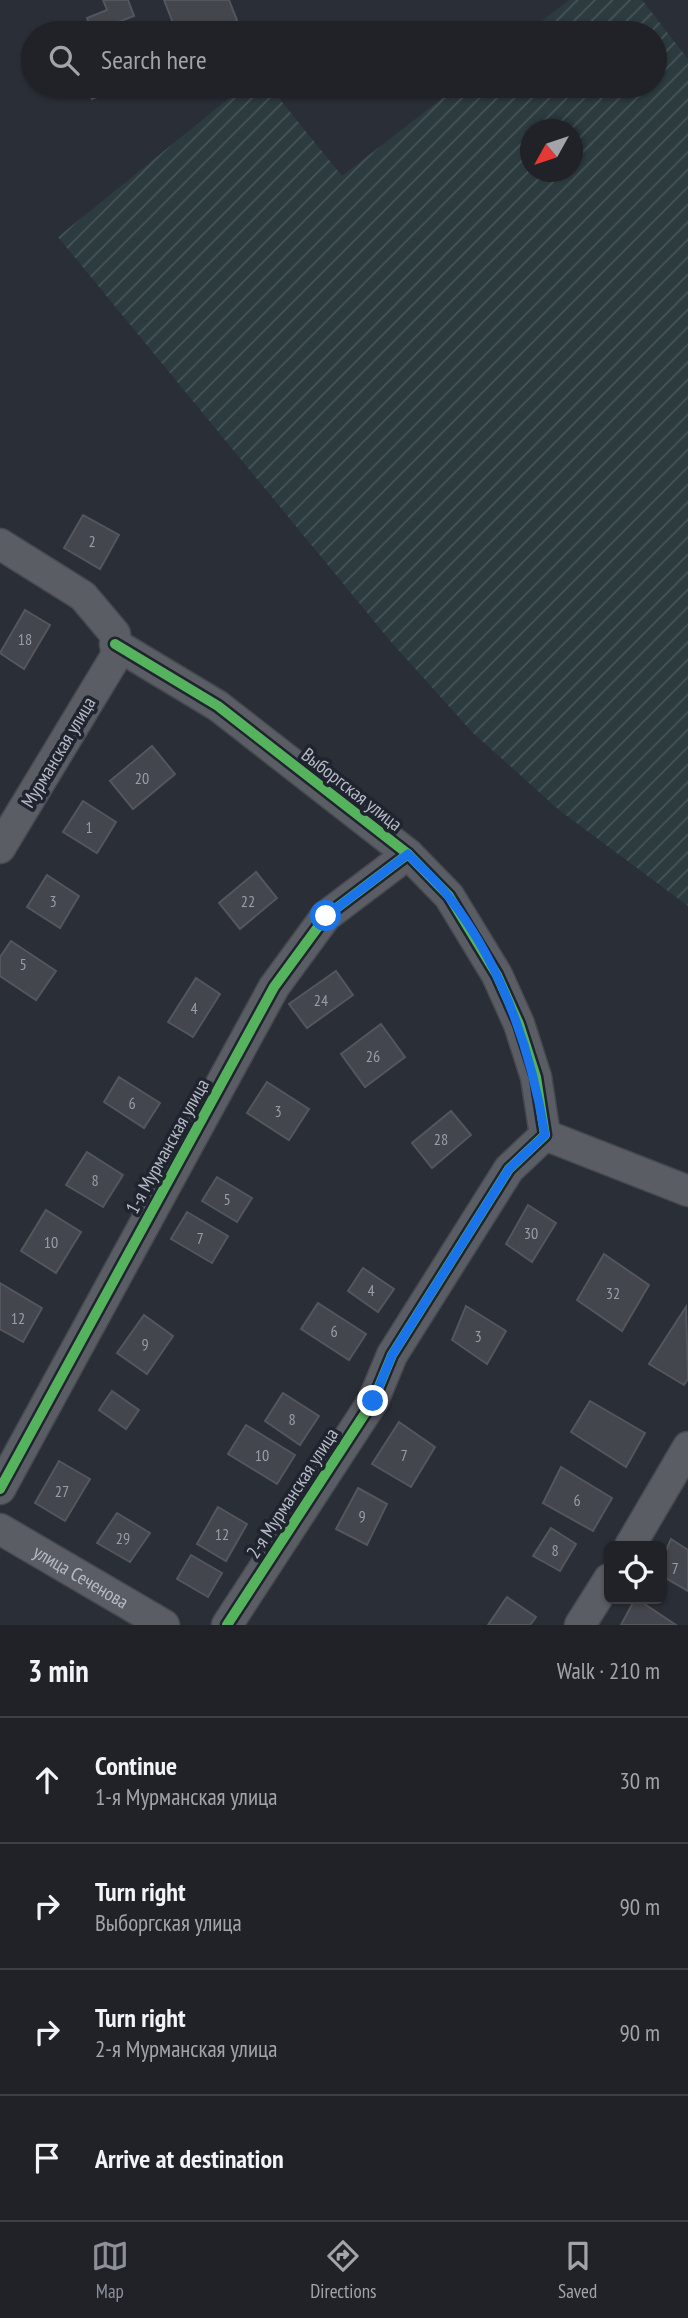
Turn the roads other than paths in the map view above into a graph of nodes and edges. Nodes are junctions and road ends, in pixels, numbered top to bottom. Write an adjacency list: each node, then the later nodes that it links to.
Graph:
1 (0, 544): 2 (street)
2 (115, 650): 3 (street, Мурманская улица); 4 (street, Выборгская улица)
3 (0, 848)
4 (408, 854): 5 (street, Выборгская улица); 8 (street, 1-я Мурманская улица)
5 (545, 1135): 6 (street); 13 (street, 2-я Мурманская улица)
6 (688, 1191)
7 (688, 1447): 10 (street)
8 (0, 1489)
9 (0, 1529): 12 (street, улица Сеченова)
10 (633, 1541)
11 (604, 1587): 14 (street)
12 (164, 1625)
13 (227, 1625)
14 (580, 1625)

